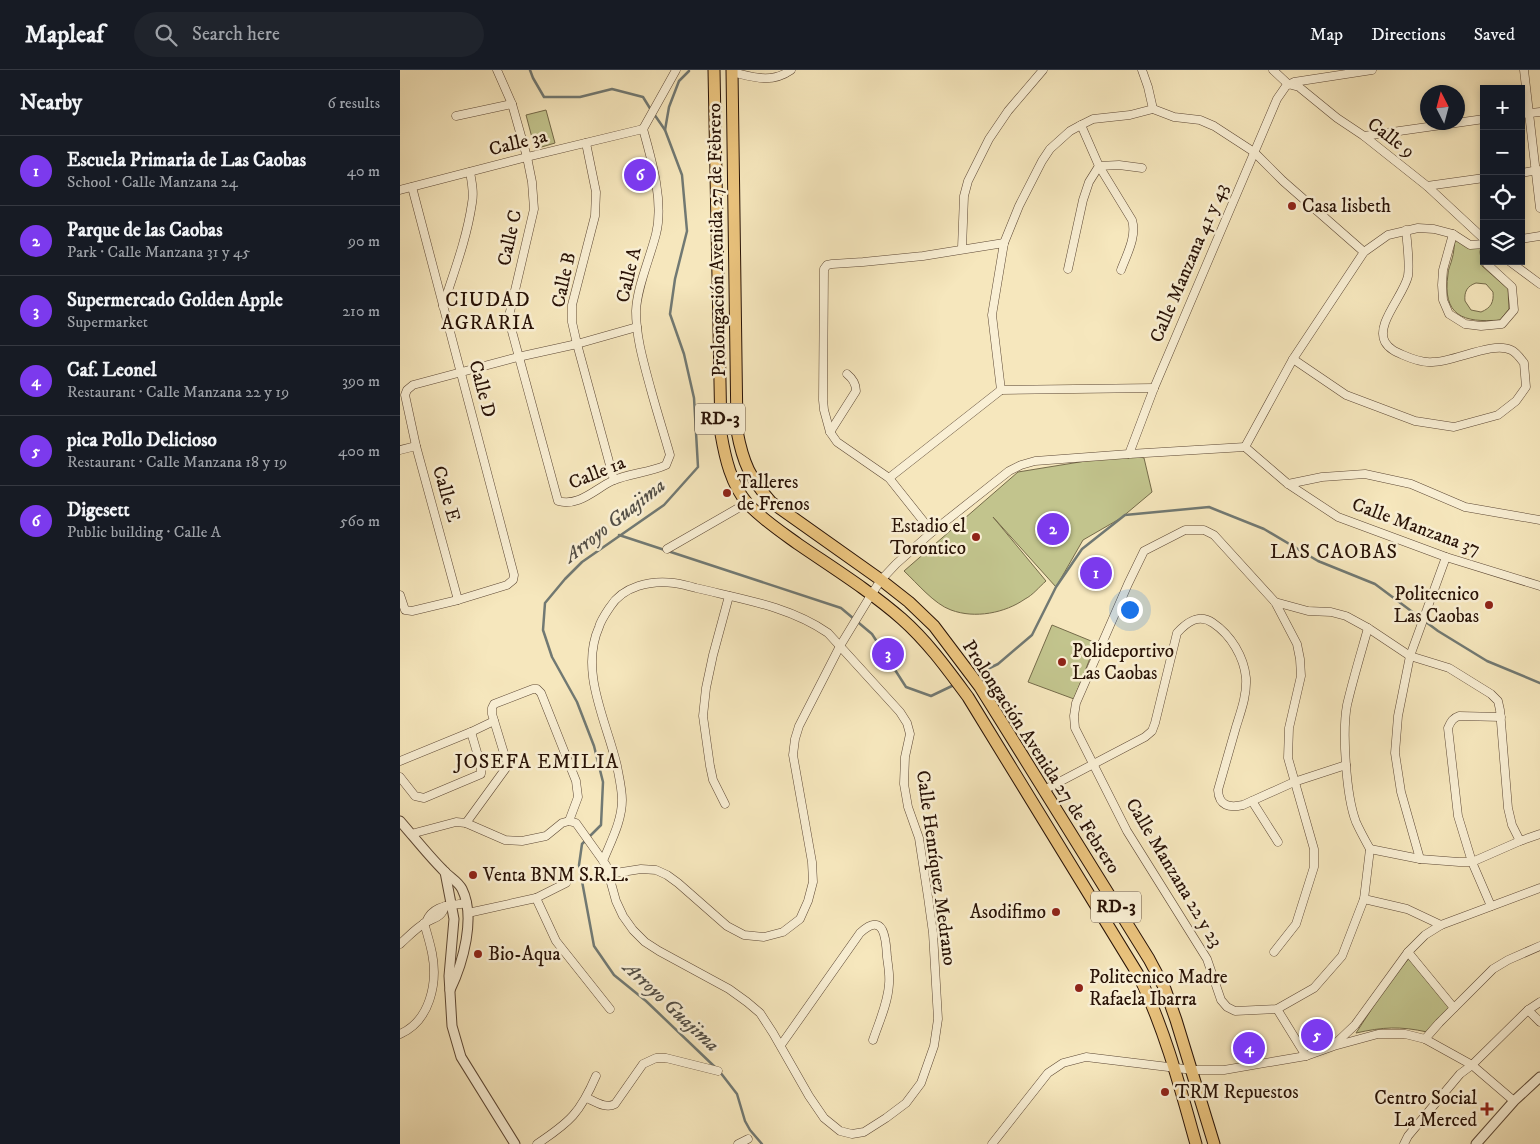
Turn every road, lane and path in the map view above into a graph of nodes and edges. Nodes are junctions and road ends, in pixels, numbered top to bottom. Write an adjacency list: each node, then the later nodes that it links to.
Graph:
1 (497, 70): 14 (street, Calle C)
2 (676, 70): 21 (street)
3 (714, 70): 69 (main road, Prolongación Avenida 27 de Febrero / RD-3)
4 (791, 70): 10 (street)
5 (1043, 70): 43 (street)
6 (1142, 70): 15 (street)
7 (1273, 70): 12 (street, Calle 9)
8 (1372, 70): 11 (street)
9 (1524, 70): 13 (street)
10 (732, 71): 74 (main road, Prolongación Avenida 27 de Febrero / RD-3)
11 (1351, 71): 12 (street)
12 (1288, 84): 22 (street, Calle 9); 24 (street, Calle Manzana 41 y 43)
13 (1524, 85)
14 (512, 104): 18 (street); 25 (street, Calle C)
15 (1152, 109): 20 (street); 24 (street)
16 (1540, 112): 17 (street)
17 (1525, 114): 28 (street)
18 (456, 116)
19 (1480, 120): 22 (street)
20 (1081, 125): 26 (street); 41 (street)
21 (643, 130): 23 (street, Calle 3a); 51 (street, Calle A)
22 (1364, 136): 32 (street, Calle 9)
23 (586, 143): 25 (street, Calle 3a); 52 (street, Calle B)
24 (1254, 152): 44 (street); 57 (street, Calle Manzana 41 y 43)
25 (527, 157): 29 (street, Calle 3a); 53 (street, Calle C)
26 (1099, 166): 27 (street); 47 (street); 48 (street)
27 (1142, 168)
28 (1538, 170): 30 (street); 35 (street)
29 (470, 172): 33 (street, Calle 3a); 50 (street)
30 (1525, 172)
31 (1480, 179): 32 (street)
32 (1427, 186): 38 (street, Calle 9)
33 (412, 187): 34 (street, Calle 3a); 50 (street, Calle D)
34 (400, 190)
35 (1540, 208)
36 (1406, 230): 37 (street); 44 (street); 54 (street)
37 (1453, 234): 42 (street); 45 (street)
38 (1480, 236)
39 (1540, 236): 40 (street)
40 (1525, 238)
41 (1004, 243): 43 (street); 58 (street)
42 (1480, 244)
43 (962, 248): 59 (street)
44 (1364, 252): 54 (street)
45 (1487, 265)
46 (1514, 265): 49 (street)
47 (1068, 269)
48 (1121, 270)
49 (1540, 284)
50 (443, 306): 55 (street, Calle D)
51 (636, 327): 52 (street); 64 (street, Calle A)
52 (577, 344): 53 (street); 66 (street, Calle B)
53 (518, 357): 55 (street); 68 (street, Calle C)
54 (1292, 359): 61 (street)
55 (461, 372): 60 (street, Calle E); 79 (street, Calle D)
56 (847, 374): 59 (street)
57 (1154, 388): 58 (street); 63 (street, Calle Manzana 41 y 43)
58 (1001, 390): 65 (street)
59 (830, 432): 65 (street)
60 (416, 446): 62 (street); 79 (street, Calle E)
61 (1245, 447): 63 (street); 67 (street, Calle Manzana 37)
62 (400, 450)
63 (1129, 454): 71 (street)
64 (670, 456): 66 (street, Calle 1a)
65 (889, 478): 71 (street)
66 (614, 480): 68 (street, Calle 1a)
67 (1288, 484): 70 (street); 73 (street, Calle Manzana 37)
68 (558, 501)
69 (747, 503): 72 (street); 77 (main road, Prolongación Avenida 27 de Febrero / RD-3)
70 (1540, 520)
71 (932, 532): 74 (street)
72 (667, 549)
73 (1446, 557): 75 (street, Calle Manzana 37); 83 (street)
74 (881, 580): 77 (street); 92 (main road, Prolongación Avenida 27 de Febrero / RD-3)
75 (1540, 586)
76 (400, 595): 79 (street)
77 (871, 595): 82 (street); 136 (main road, Prolongación Avenida 27 de Febrero / RD-3)
78 (729, 596): 82 (street); 94 (street); 104 (street)
79 (458, 600)
80 (1275, 602): 81 (street); 88 (street, Calle Manzana 22 y 23); 91 (street, Calle Manzana 22 y 23)
81 (1368, 628): 83 (street); 89 (street)
82 (840, 646): 107 (street); 132 (street, Calle Henríquez Medrano)
83 (1410, 656): 84 (street); 103 (street)
84 (1500, 714): 100 (street); 105 (street)
85 (494, 720): 86 (street); 96 (street); 97 (street)
86 (471, 732): 87 (street); 90 (street)
87 (400, 762)
88 (1094, 765): 92 (street); 93 (street); 126 (street, Calle Manzana 22 y 23)
89 (1346, 765): 91 (street); 102 (street)
90 (400, 777)
91 (1294, 782): 93 (street); 120 (street, Calle Manzana 22 y 23)
92 (1044, 790): 137 (main road, Prolongación Avenida 27 de Febrero / RD-3)
93 (1252, 802): 101 (street)
94 (725, 804)
95 (400, 821): 98 (street)
96 (569, 821): 97 (street); 104 (street, Calle Henríquez Medrano)
97 (466, 822): 98 (street)
98 (411, 834): 106 (street)
99 (1540, 834): 100 (street)
100 (1520, 841): 105 (street)
101 (1278, 842)
102 (1370, 849): 103 (street); 111 (street)
103 (1420, 858): 105 (street)
104 (603, 860): 107 (street, Calle Henríquez Medrano)
105 (1472, 862): 114 (street)
106 (445, 872): 112 (street); 113 (street)
107 (609, 874): 132 (street, Calle Henríquez Medrano)
108 (566, 883): 110 (street)
109 (1540, 888): 114 (street)
110 (536, 898): 115 (street); 125 (street)
111 (1364, 899): 117 (street); 126 (street)
112 (467, 903): 113 (street); 115 (street)
113 (448, 906): 116 (street); 122 (street)
114 (1491, 906): 117 (street)
115 (468, 913): 122 (street)
116 (425, 923): 118 (street); 129 (street)
117 (1441, 925): 121 (street)
118 (400, 944)
119 (1540, 946): 124 (street)
120 (1274, 952)
121 (1408, 952): 124 (street); 133 (street)
122 (449, 992): 144 (street)
123 (1540, 1002): 127 (street)
124 (1454, 1008): 130 (street)
125 (610, 1009)
126 (1277, 1009): 134 (street)
127 (1528, 1010): 128 (street); 135 (street)
128 (1540, 1022)
129 (400, 1034)
130 (1425, 1039): 133 (street); 135 (street)
131 (873, 1040): 132 (street)
132 (781, 1045)
133 (1334, 1046): 134 (street)
134 (1306, 1056): 137 (street)
135 (1472, 1065): 142 (street); 150 (street)
136 (1175, 1068): 137 (street); 147 (street); 148 (main road, Prolongación Avenida 27 de Febrero / RD-3)
137 (1192, 1070): 149 (main road, Prolongación Avenida 27 de Febrero / RD-3)
138 (718, 1071): 141 (street)
139 (596, 1076): 141 (street)
140 (1540, 1077): 142 (street)
141 (587, 1098): 145 (street)
142 (1514, 1101): 151 (street)
143 (748, 1139): 146 (street)
144 (514, 1143)
145 (537, 1144)
146 (738, 1144)
147 (992, 1144)
148 (1196, 1144)
149 (1214, 1144)
150 (1404, 1144)
151 (1476, 1144)

